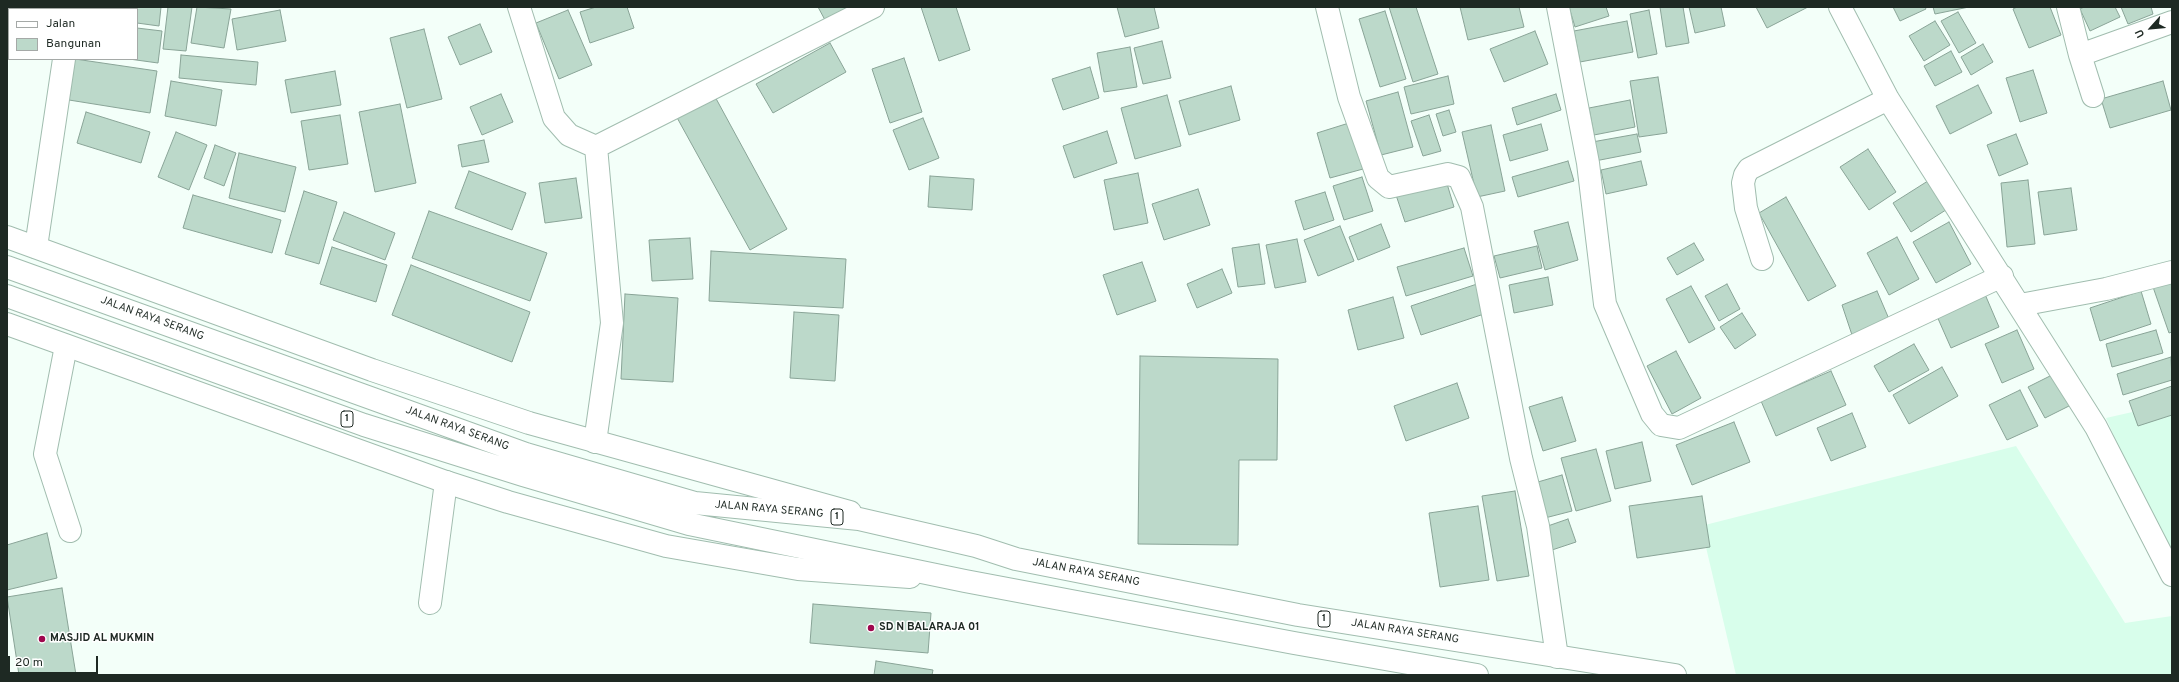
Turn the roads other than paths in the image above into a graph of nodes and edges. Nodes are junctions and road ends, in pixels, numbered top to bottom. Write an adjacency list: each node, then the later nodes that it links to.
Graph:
1 (519, 7): 12 (main road)
2 (874, 7): 12 (main road)
3 (1327, 7): 30 (main road)
4 (1558, 7): 18 (main road)
5 (1840, 7): 11 (main road)
6 (2068, 7): 8 (main road)
7 (2172, 22): 8 (main road)
8 (2080, 54): 10 (main road)
9 (64, 60): 14 (main road)
10 (2093, 96)
11 (1888, 99): 15 (main road); 18 (main road)
12 (596, 147): 23 (main road)
13 (7, 237): 14 (main road)
14 (36, 247): 23 (main road)
15 (1762, 259)
16 (7, 267): 26 (main road, JALAN RAYA SERANG / 1)
17 (2172, 272): 20 (main road)
18 (2002, 276): 20 (main road)
19 (7, 296): 28 (main road, JALAN RAYA SERANG / 1)
20 (2020, 305): 27 (main road)
21 (7, 324): 22 (main road)
22 (66, 346): 24 (main road); 25 (main road)
23 (595, 442): 26 (main road)
24 (446, 482): 28 (main road); 29 (main road)
25 (70, 531)
26 (976, 546): 30 (main road, JALAN RAYA SERANG / 1)
27 (2172, 575)
28 (965, 581): 31 (main road, JALAN RAYA SERANG / 1)
29 (430, 603)
30 (1557, 657): 32 (main road, JALAN RAYA SERANG / 1)
31 (1477, 675)
32 (1676, 675)

